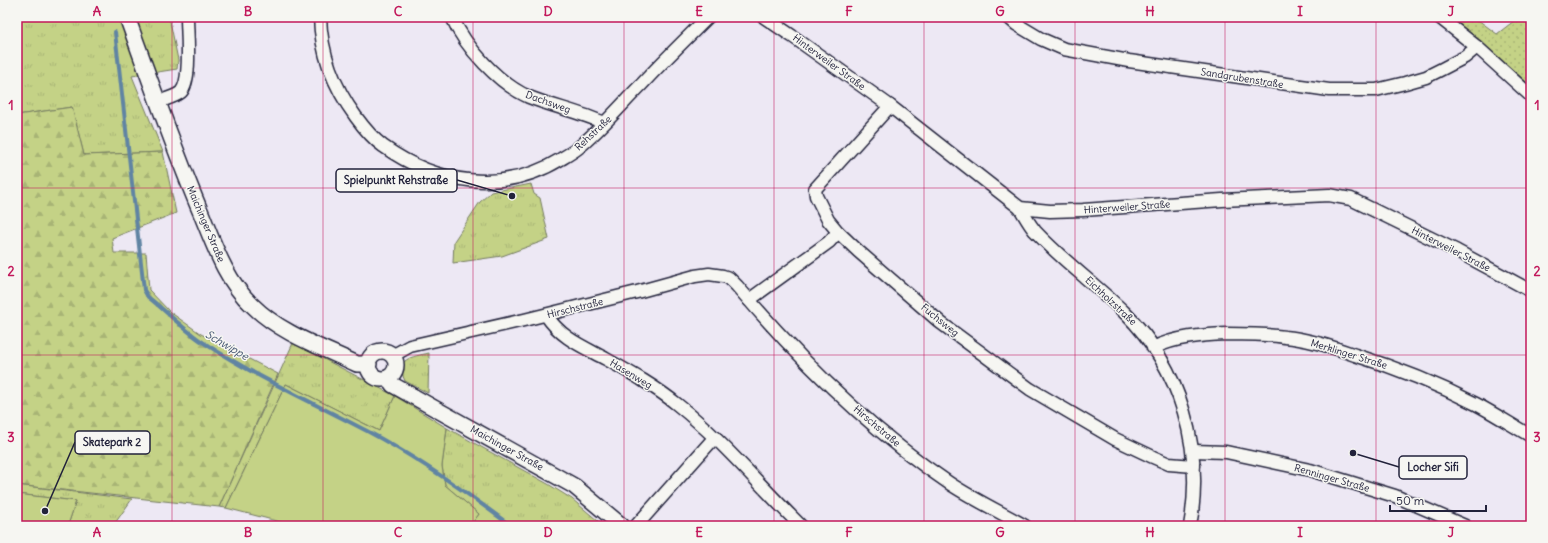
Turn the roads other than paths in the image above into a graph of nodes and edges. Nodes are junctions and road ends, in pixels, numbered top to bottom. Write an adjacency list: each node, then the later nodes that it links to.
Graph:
1 (127, 17): 11 (street, Maichinger Straße)
2 (187, 17): 11 (street)
3 (320, 17): 13 (street, Rehstraße)
4 (452, 17): 13 (street, Dachsweg)
5 (708, 17): 13 (street, Rehstraße)
6 (764, 17): 12 (street, Hinterweiler Straße)
7 (1008, 17): 9 (street, Sandgrubenstraße)
8 (1439, 17): 9 (street)
9 (1477, 47): 10 (street)
10 (1531, 96)
11 (158, 102): 21 (street, Maichinger Straße)
12 (890, 106): 14 (street, Hinterweiler Straße); 15 (street, Fuchsweg)
13 (604, 123)
14 (1020, 208): 16 (street, Hinterweiler Straße); 19 (street, Eichholzstraße)
15 (838, 232): 17 (street); 26 (street, Fuchsweg)
16 (1531, 291)
17 (749, 300): 18 (street, Hirschstraße); 30 (street, Hirschstraße)
18 (546, 315): 20 (street, Hirschstraße); 24 (street, Hasenweg)
19 (1153, 348): 23 (street, Merklinger Straße); 25 (street, Eichholzstraße)
20 (392, 356): 21 (street); 22 (street)
21 (369, 364): 22 (street, Maichinger Straße)
22 (388, 378): 27 (street, Maichinger Straße)
23 (1531, 436)
24 (715, 437): 28 (street); 29 (street, Hasenweg)
25 (1193, 450): 26 (street, Eichholzstraße); 32 (street, Renninger Straße)
26 (1194, 466): 31 (street, Eichholzstraße)
27 (622, 526)
28 (636, 526)
29 (801, 526)
30 (1025, 526)
31 (1190, 526)
32 (1465, 526)

